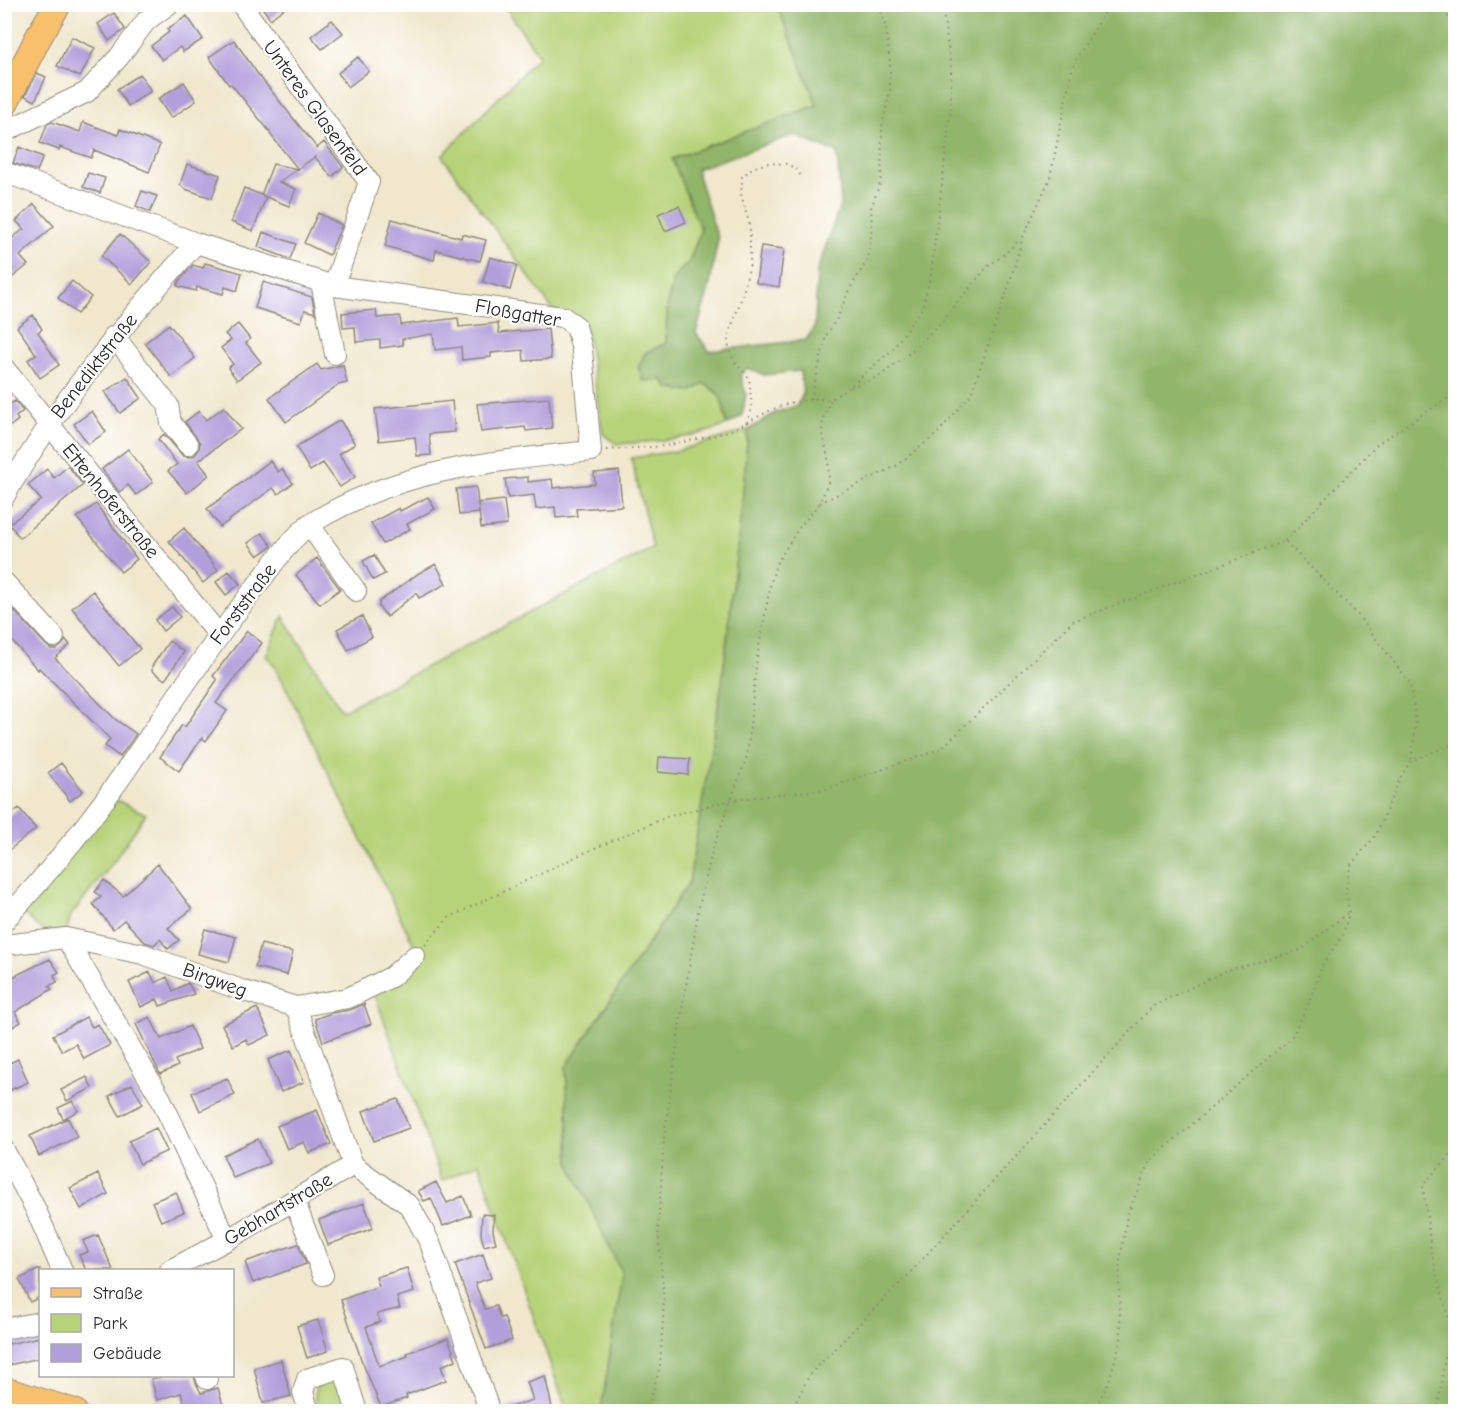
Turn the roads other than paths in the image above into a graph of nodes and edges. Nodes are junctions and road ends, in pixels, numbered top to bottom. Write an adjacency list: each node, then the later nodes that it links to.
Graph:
1 (58, 4): 4 (main road)
2 (169, 4): 5 (street)
3 (241, 4): 8 (street, Unteres Glasenfeld)
4 (4, 105)
5 (4, 130)
6 (4, 172): 7 (street, Floßgatter)
7 (196, 243): 8 (street, Floßgatter); 9 (street, Benediktstraße)
8 (328, 284): 10 (street); 14 (street, Floßgatter)
9 (114, 336): 12 (street, Benediktstraße); 13 (street)
10 (335, 354)
11 (4, 368): 12 (street, Ettenhoferstraße)
12 (49, 424): 15 (street, Benediktstraße); 19 (street, Ettenhoferstraße)
13 (188, 445)
14 (591, 451): 16 (street, Forststraße)
15 (4, 497)
16 (309, 524): 18 (street); 19 (street, Forststraße)
17 (4, 582): 20 (street)
18 (356, 591)
19 (218, 634): 21 (street, Forststraße)
20 (54, 637)
21 (4, 921)
22 (66, 938): 23 (street, Birgweg); 25 (street, Birgweg); 29 (street)
23 (4, 945)
24 (415, 956): 25 (street, Birgweg)
25 (296, 1006): 27 (street)
26 (4, 1150): 30 (street)
27 (353, 1165): 28 (street, Gebhartstraße); 39 (street)
28 (294, 1200): 29 (street, Gebhartstraße); 32 (street)
29 (227, 1240): 31 (street, Gebhartstraße)
30 (63, 1269)
31 (175, 1269)
32 (323, 1275)
33 (39, 1322): 34 (street)
34 (4, 1329)
35 (4, 1390): 36 (main road)
36 (74, 1412)
37 (309, 1412): 38 (street)
38 (357, 1412)
39 (490, 1412)

